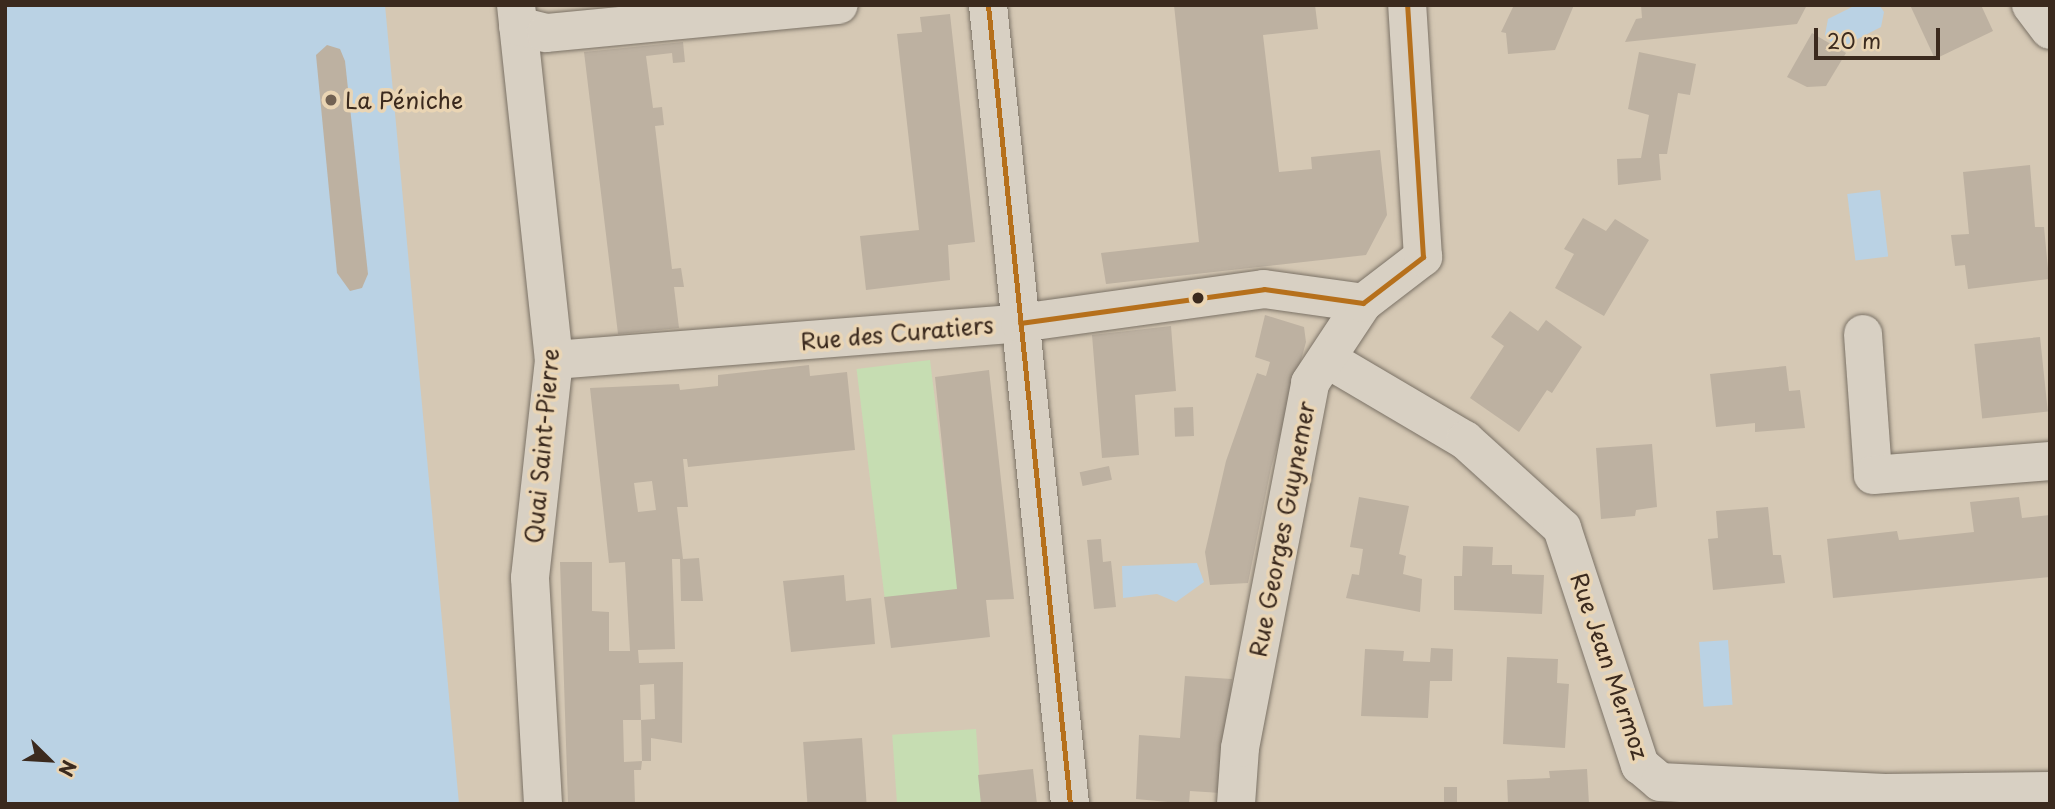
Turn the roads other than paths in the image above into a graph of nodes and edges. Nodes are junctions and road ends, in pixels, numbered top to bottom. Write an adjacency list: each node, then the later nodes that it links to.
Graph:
1 (839, 5): 5 (street)
2 (988, 5): 8 (street)
3 (1407, 5): 7 (street, Rue Georges Guynemer)
4 (2032, 5): 6 (street)
5 (517, 16): 10 (street, Quai Saint-Pierre)
6 (2050, 30)
7 (1363, 303): 8 (street, Rue des Curatiers); 11 (street, Rue Georges Guynemer)
8 (1020, 323): 10 (street, Rue des Curatiers); 15 (street)
9 (1863, 334): 12 (street)
10 (554, 360): 14 (street, Quai Saint-Pierre)
11 (1329, 360): 13 (street, Rue Jean Mermoz); 16 (street, Rue Georges Guynemer)
12 (2050, 461)
13 (2050, 791)
14 (543, 804)
15 (1070, 804)
16 (1236, 804)

